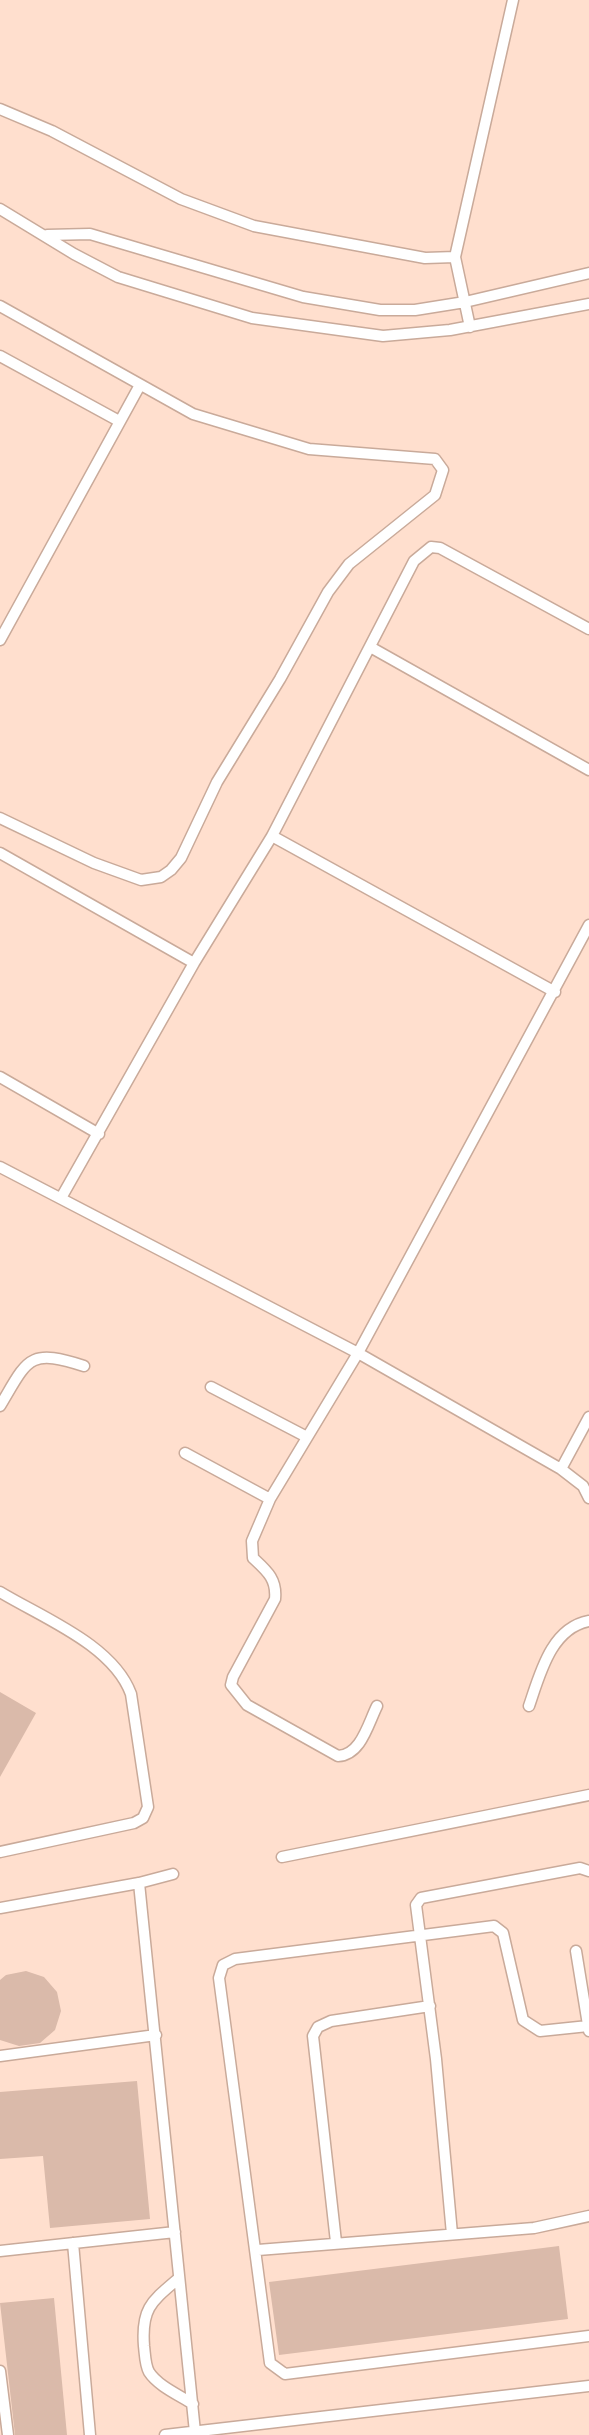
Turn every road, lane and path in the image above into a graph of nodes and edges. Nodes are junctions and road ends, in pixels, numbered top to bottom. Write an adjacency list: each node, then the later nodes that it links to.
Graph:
1 (513, 0): 5 (lane)
2 (0, 109): 5 (lane)
3 (0, 209): 4 (lane)
4 (47, 235): 7 (lane); 10 (lane)
5 (455, 257): 7 (lane)
6 (589, 273): 7 (lane)
7 (465, 302): 10 (lane)
8 (589, 304): 10 (lane)
9 (0, 306): 12 (lane)
10 (470, 327)
11 (0, 356): 13 (lane)
12 (140, 385): 13 (lane); 18 (lane)
13 (119, 421): 15 (lane)
14 (589, 629): 16 (lane)
15 (0, 640)
16 (372, 648): 17 (lane); 19 (lane)
17 (589, 770)
18 (0, 818)
19 (272, 836): 22 (lane); 23 (lane)
20 (0, 853): 22 (lane)
21 (589, 925): 23 (lane)
22 (194, 963): 25 (lane)
23 (555, 992): 28 (lane)
24 (0, 1077): 25 (lane)
25 (99, 1134): 27 (lane)
26 (0, 1167): 27 (lane)
27 (61, 1198): 28 (lane)
28 (358, 1353): 33 (lane); 35 (lane)
29 (84, 1366): 31 (lane)
30 (211, 1387): 33 (lane)
31 (0, 1406)
32 (589, 1417): 35 (lane)
33 (305, 1436): 37 (lane)
34 (185, 1453): 37 (lane)
35 (561, 1469): 36 (lane)
36 (589, 1498)
37 (270, 1499): 40 (lane)
38 (0, 1592): 43 (lane)
39 (589, 1620): 41 (lane)
40 (377, 1706)
41 (529, 1706)
42 (589, 1795): 44 (lane)
43 (0, 1852)
44 (282, 1857)
45 (589, 1871): 49 (lane)
46 (173, 1874): 47 (lane)
47 (139, 1884): 48 (lane); 54 (lane)
48 (0, 1908)
49 (421, 1936): 51 (lane); 52 (lane); 62 (lane)
50 (576, 1951): 52 (lane)
51 (430, 2006): 58 (lane); 59 (lane)
52 (588, 2026): 53 (lane)
53 (589, 2032)
54 (156, 2035): 55 (lane); 57 (lane)
55 (0, 2056)
56 (589, 2217): 58 (lane)
57 (175, 2232): 60 (lane); 63 (lane)
58 (452, 2234): 59 (lane)
59 (336, 2242): 62 (lane)
60 (73, 2243): 61 (lane); 70 (lane)
61 (0, 2250)
62 (258, 2250): 64 (lane)
63 (179, 2278): 67 (lane); 67 (lane)
64 (589, 2336)
65 (0, 2371): 69 (lane)
66 (589, 2386): 68 (lane)
67 (192, 2404): 68 (lane)
68 (195, 2432): 71 (lane)
69 (8, 2435)
70 (90, 2435)
71 (165, 2435)

